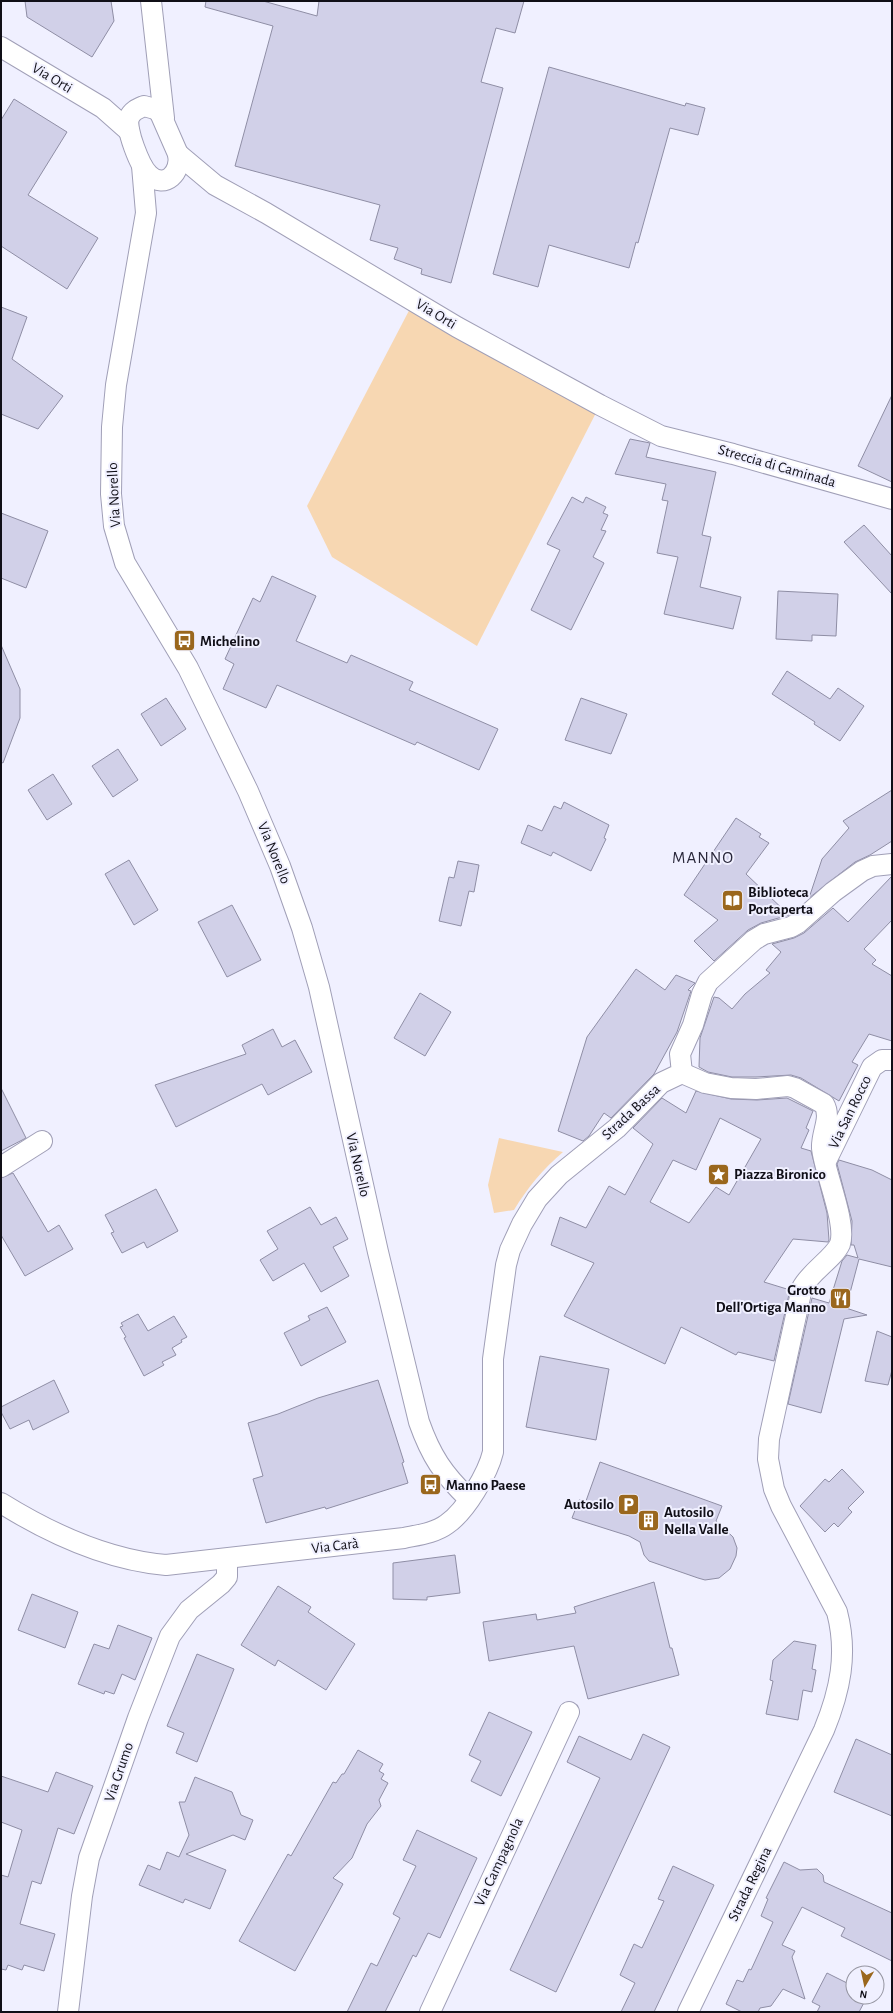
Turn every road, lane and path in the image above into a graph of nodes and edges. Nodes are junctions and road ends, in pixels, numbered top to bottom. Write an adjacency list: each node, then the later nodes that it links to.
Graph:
1 (151, 1): 3 (street)
2 (1, 47): 4 (street, Via Orti)
3 (156, 53): 5 (street); 6 (street)
4 (103, 108): 5 (street, Via Orti); 7 (street, Via Orti)
5 (138, 109): 6 (street); 7 (street)
6 (164, 118): 8 (street)
7 (129, 131): 9 (street, Via Norello)
8 (178, 154): 10 (street, Via Norello); 11 (street, Via Orti)
9 (142, 166): 10 (street, Via Norello); 12 (street, Via Norello)
10 (170, 177): 11 (street, Via Orti); 12 (street, Via Norello)
11 (215, 185): 13 (street, Via Orti)
12 (146, 213): 22 (street, Via Norello)
13 (661, 436): 14 (street, Streccia di Caminada)
14 (892, 499)
15 (892, 864): 17 (street)
16 (892, 1060): 19 (street, Via San Rocco)
17 (682, 1073): 19 (street, Via San Rocco); 21 (street, Strada Bassa)
18 (42, 1141): 20 (street)
19 (826, 1162): 28 (street, Strada Regina)
20 (1, 1168)
21 (500, 1305): 22 (street, Via Carà)
22 (469, 1499): 24 (street, Via Carà)
23 (1, 1503): 24 (street, Via Carà)
24 (227, 1559): 26 (street, Via Grumo)
25 (569, 1712): 27 (street, Via Campagnola)
26 (68, 2012)
27 (430, 2012)
28 (688, 2012)

